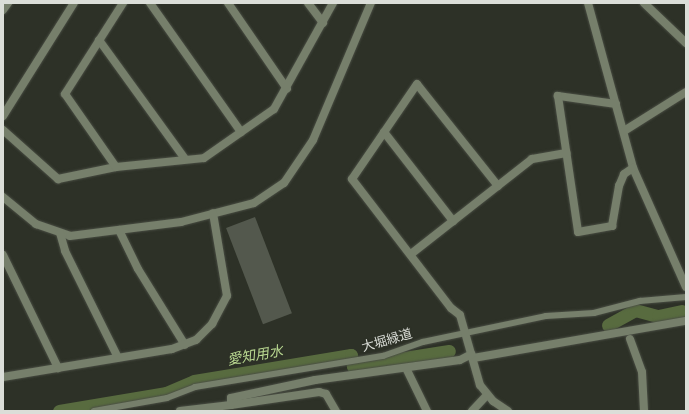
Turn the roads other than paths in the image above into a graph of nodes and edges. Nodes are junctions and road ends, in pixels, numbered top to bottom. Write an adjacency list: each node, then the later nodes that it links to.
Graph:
1 (8, 3): 11 (street)
2 (74, 3): 18 (street)
3 (123, 3): 13 (street)
4 (150, 3): 21 (street)
5 (228, 3): 15 (street)
6 (308, 3): 12 (street)
7 (333, 3): 12 (street)
8 (371, 3): 29 (street)
9 (588, 3): 17 (street)
10 (644, 3): 14 (street)
11 (3, 10)
12 (323, 24): 15 (street)
13 (100, 40): 24 (street); 25 (street)
14 (686, 42)
15 (287, 89): 21 (street)
16 (686, 92): 20 (street)
17 (616, 104): 20 (street); 23 (street)
18 (3, 116)
19 (3, 130): 25 (street)
20 (624, 131): 26 (street)
21 (242, 132): 24 (street)
22 (384, 132): 27 (street); 30 (street); 33 (street)
23 (566, 152): 26 (street); 27 (street)
24 (185, 159): 25 (street)
25 (116, 166)
26 (634, 168): 35 (street)
27 (498, 186): 30 (street)
28 (3, 198): 32 (street)
29 (213, 214): 31 (street); 40 (street)
30 (453, 221): 33 (street)
31 (119, 230): 32 (street); 40 (street)
32 (60, 233): 42 (street)
33 (411, 254): 38 (street)
34 (3, 255): 43 (street)
35 (686, 287)
36 (686, 297): 38 (lane, 大堀緑道)
37 (686, 321): 41 (street)
38 (466, 334): 41 (street); 49 (lane, 大堀緑道)
39 (630, 339): 55 (street)
40 (185, 345): 42 (street)
41 (472, 356): 44 (street); 46 (street)
42 (118, 358): 43 (street)
43 (58, 368): 45 (street)
44 (406, 368): 47 (street); 52 (street)
45 (3, 377)
46 (487, 395): 53 (street); 54 (street)
47 (231, 405): 48 (street); 51 (street)
48 (221, 408): 50 (street)
49 (94, 411)
50 (180, 411)
51 (336, 411)
52 (427, 411)
53 (472, 411)
54 (508, 411)
55 (644, 411)

